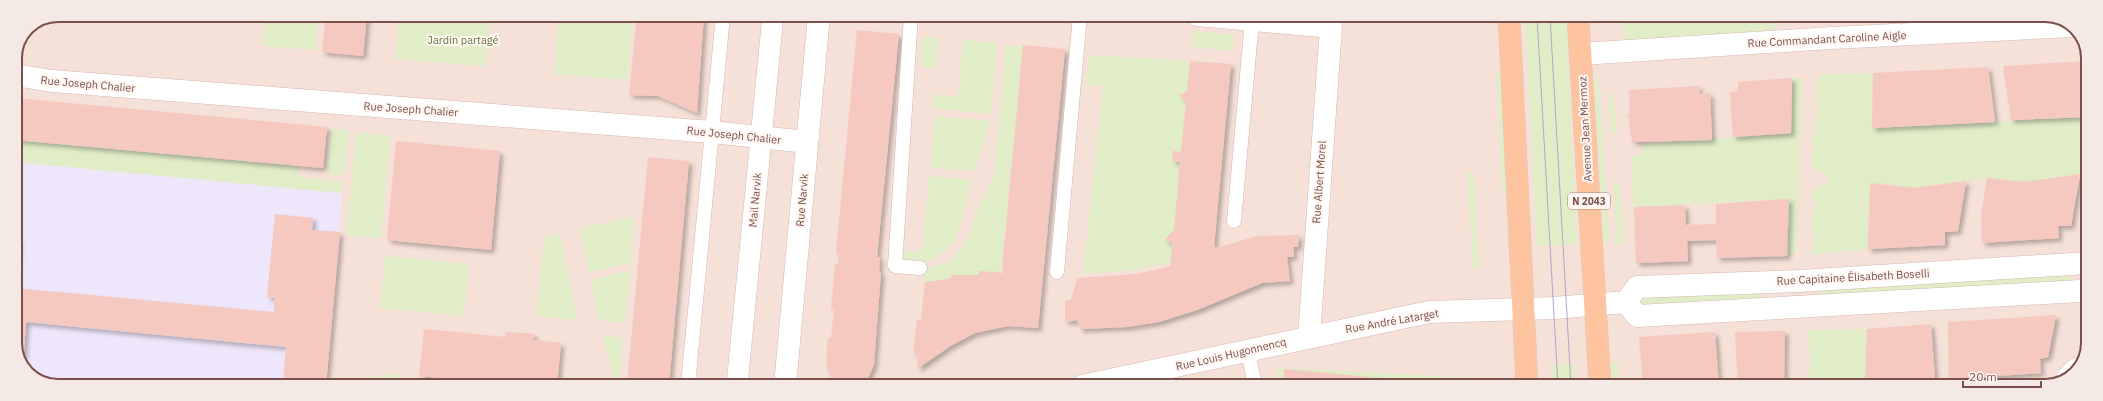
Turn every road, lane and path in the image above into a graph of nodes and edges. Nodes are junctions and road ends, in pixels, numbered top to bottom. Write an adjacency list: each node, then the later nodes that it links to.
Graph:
1 (722, 22): 13 (lane)
2 (772, 22): 14 (street, Mail Narvik)
3 (818, 22): 15 (street, Rue Narvik)
4 (911, 22): 18 (lane)
5 (1079, 22): 19 (lane)
6 (1252, 22): 16 (lane)
7 (1272, 22): 26 (street, Rue Albert Morel)
8 (1509, 22): 25 (main road)
9 (1578, 22): 11 (main road, Avenue Jean Mermoz / N 2043)
10 (2062, 27): 11 (street, Rue Commandant Caroline Aigle)
11 (1581, 54): 23 (main road, Avenue Jean Mermoz / N 2043)
12 (22, 76): 13 (street, Rue Joseph Chalier)
13 (712, 132): 14 (street, Rue Joseph Chalier); 28 (lane)
14 (761, 138): 15 (street, Rue Joseph Chalier); 29 (street, Mail Narvik)
15 (807, 142): 30 (street, Rue Narvik)
16 (1234, 220)
17 (2081, 263): 20 (street, Rue Capitaine Élisabeth Boselli)
18 (920, 268)
19 (1057, 272)
20 (1799, 282): 22 (street, Rue Capitaine Élisabeth Boselli); 24 (street)
21 (2081, 290): 24 (street)
22 (1626, 302): 23 (street); 24 (street)
23 (1595, 305): 25 (street, Rue André Latarget); 34 (main road, Avenue Jean Mermoz / N 2043)
24 (1798, 306)
25 (1523, 308): 26 (street, Rue André Latarget); 33 (main road)
26 (1309, 337): 27 (street, Rue Louis Hugonnencq)
27 (1248, 351): 31 (street, Rue Louis Hugonnencq); 32 (lane)
28 (689, 379)
29 (738, 379)
30 (786, 379)
31 (1115, 379)
32 (1254, 379)
33 (1527, 379)
34 (1600, 379)

